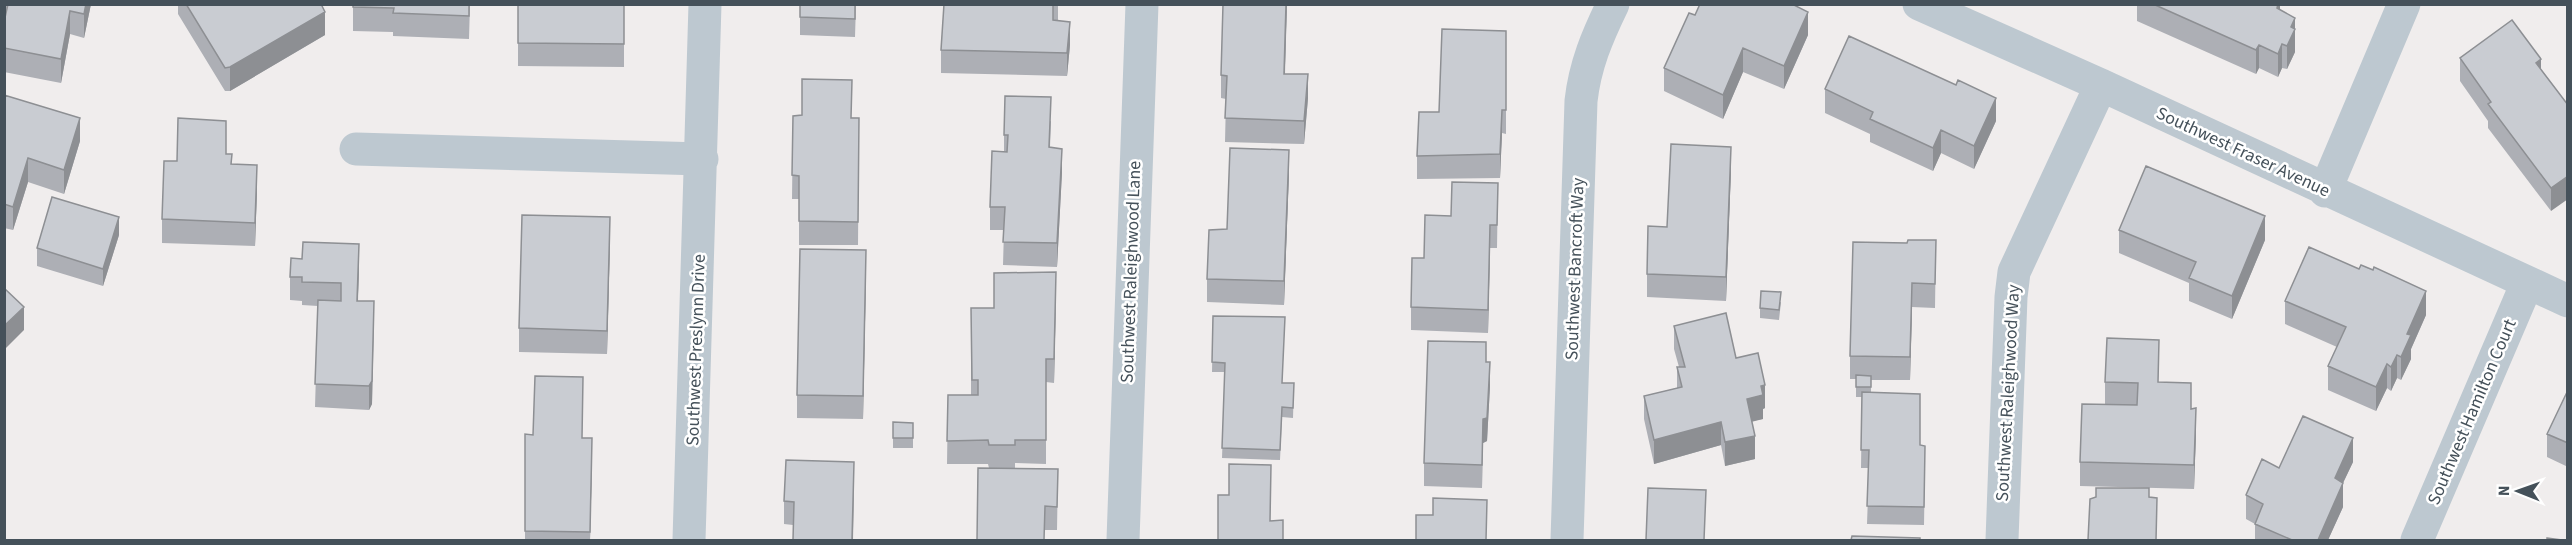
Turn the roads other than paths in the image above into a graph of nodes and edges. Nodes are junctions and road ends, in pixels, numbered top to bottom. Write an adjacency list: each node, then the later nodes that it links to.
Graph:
1 (705, 4): 8 (street, Southwest Preslynn Drive)
2 (1142, 4): 13 (street, Southwest Raleighwood Lane)
3 (1613, 4): 14 (street, Southwest Bancroft Way)
4 (1918, 4): 6 (street, Southwest Fraser Avenue)
5 (2404, 4): 9 (street)
6 (2101, 85): 9 (street, Southwest Fraser Avenue); 15 (street, Southwest Raleighwood Way)
7 (356, 149): 8 (street)
8 (702, 159): 12 (street, Southwest Preslynn Drive)
9 (2325, 191): 10 (street, Southwest Fraser Avenue)
10 (2527, 283): 11 (street, Southwest Fraser Avenue); 16 (street, Southwest Hamilton Court)
11 (2568, 301)
12 (689, 540)
13 (1123, 540)
14 (1567, 540)
15 (2002, 540)
16 (2417, 540)

